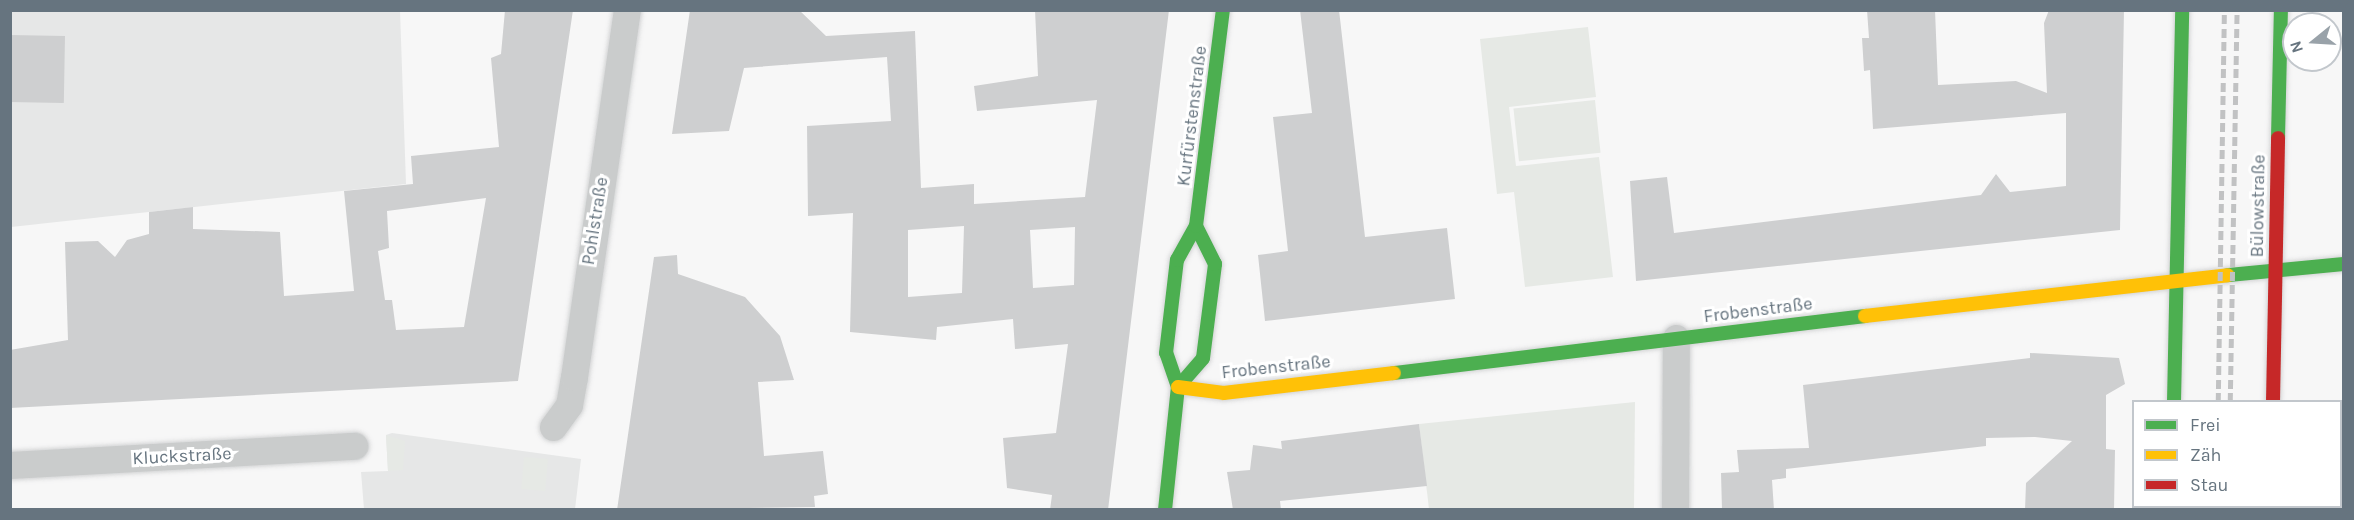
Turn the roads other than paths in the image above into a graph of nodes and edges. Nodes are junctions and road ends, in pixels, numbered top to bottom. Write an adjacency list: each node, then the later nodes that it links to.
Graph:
1 (627, 10): 13 (street, Pohlstraße)
2 (1222, 10): 5 (street, Kurfürstenstraße)
3 (2181, 10): 8 (street)
4 (2281, 10): 7 (street, Bülowstraße)
5 (1196, 226): 10 (street, Kurfürstenstraße); 10 (street)
6 (2343, 264): 7 (street, Frobenstraße)
7 (2275, 269): 8 (street, Frobenstraße); 12 (street, Bülowstraße)
8 (2177, 279): 9 (street, Frobenstraße); 11 (street)
9 (1676, 338): 10 (street, Frobenstraße); 17 (street)
10 (1178, 387): 16 (street, Kurfürstenstraße)
11 (2174, 400)
12 (2273, 400)
13 (553, 427)
14 (354, 446): 15 (street, Kluckstraße)
15 (10, 465)
16 (1165, 510)
17 (1675, 510)

